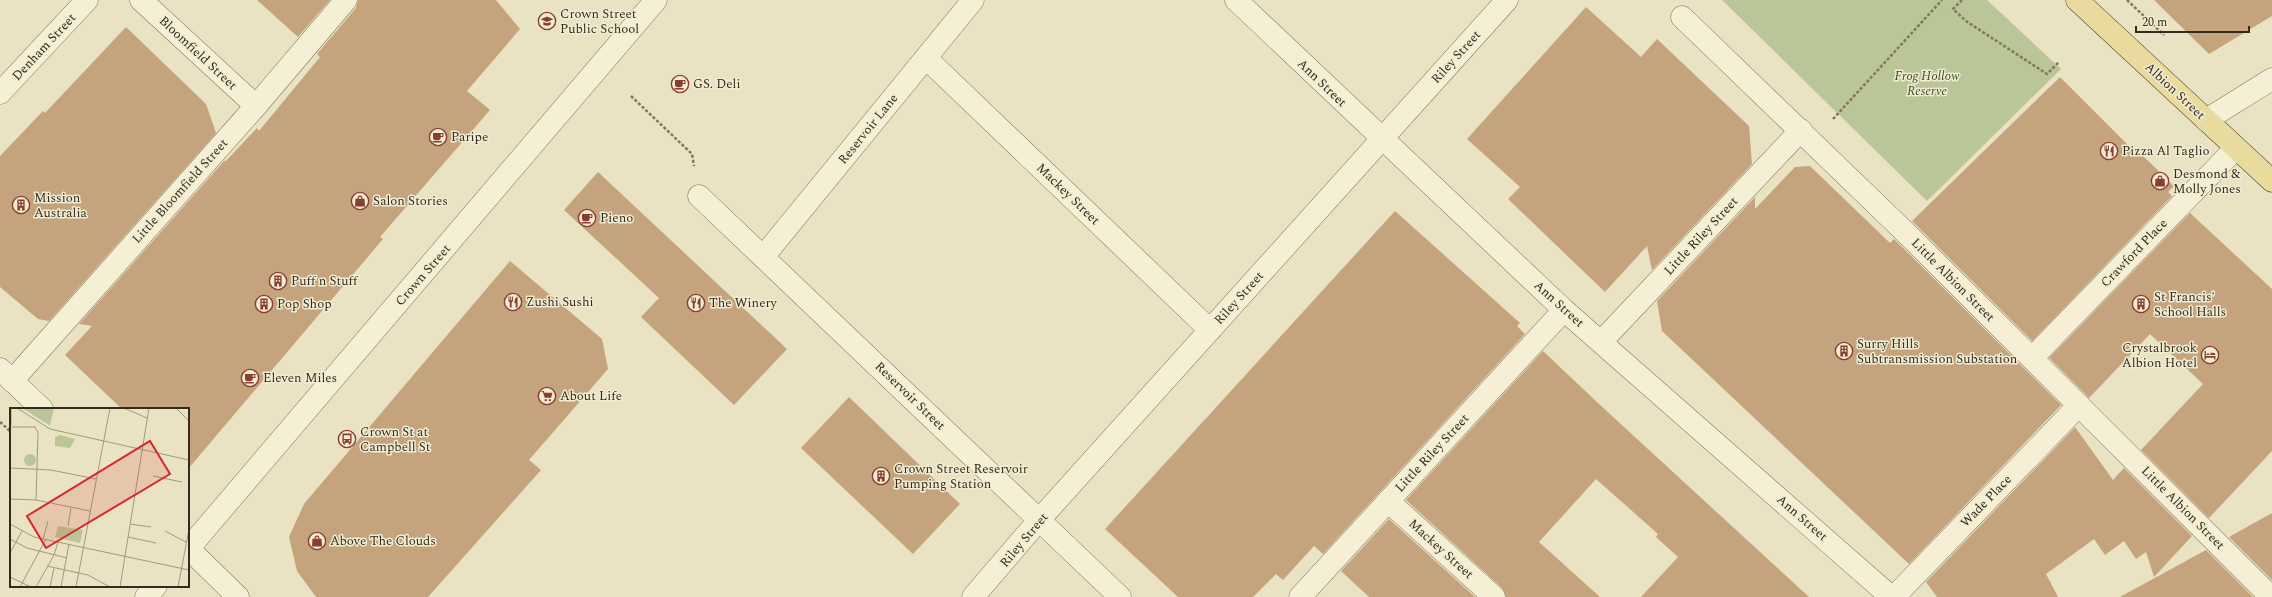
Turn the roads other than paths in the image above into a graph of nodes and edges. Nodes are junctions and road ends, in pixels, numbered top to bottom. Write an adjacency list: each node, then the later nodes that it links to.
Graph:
1 (87, 0): 12 (street, Denham Street)
2 (140, 0): 13 (street, Bloomfield Street)
3 (346, 0): 13 (street, Little Bloomfield Street)
4 (656, 0): 30 (street, Crown Street)
5 (973, 0): 10 (street, Reservoir Lane)
6 (1236, 0): 16 (street, Ann Street)
7 (1507, 0): 16 (street, Riley Street)
8 (2078, 0): 14 (main road, Albion Street)
9 (1682, 17): 15 (street, Little Albion Street)
10 (926, 58): 20 (street, Reservoir Lane); 22 (street, Mackey Street)
11 (2272, 79): 14 (street)
12 (0, 93)
13 (256, 106): 25 (street, Little Bloomfield Street)
14 (2206, 120): 17 (main road, Albion Street)
15 (1806, 136): 23 (street, Little Riley Street); 24 (street, Little Albion Street)
16 (1383, 140): 21 (street, Ann Street); 22 (street, Riley Street)
17 (2236, 148): 18 (main road, Albion Street); 24 (street, Crawford Place)
18 (2272, 181)
19 (699, 196): 20 (street, Reservoir Street)
20 (763, 257): 29 (street, Reservoir Street)
21 (1564, 310): 23 (street, Ann Street); 28 (street, Little Riley Street)
22 (1210, 330): 29 (street, Riley Street)
23 (1602, 342): 39 (street, Ann Street)
24 (2032, 358): 26 (street, Little Albion Street)
25 (6, 375): 27 (street)
26 (2079, 405): 39 (street, Wade Place); 40 (street, Little Albion Street)
27 (41, 408)
28 (1388, 501): 37 (street, Little Riley Street); 38 (street, Mackey Street)
29 (1039, 520): 35 (street, Riley Street); 36 (street, Reservoir Street)
30 (189, 548)
31 (189, 550): 34 (street)
32 (155, 587): 33 (street)
33 (146, 597)
34 (238, 597)
35 (973, 597)
36 (1120, 597)
37 (1300, 597)
38 (1494, 597)
39 (1893, 597)
40 (2272, 597)

